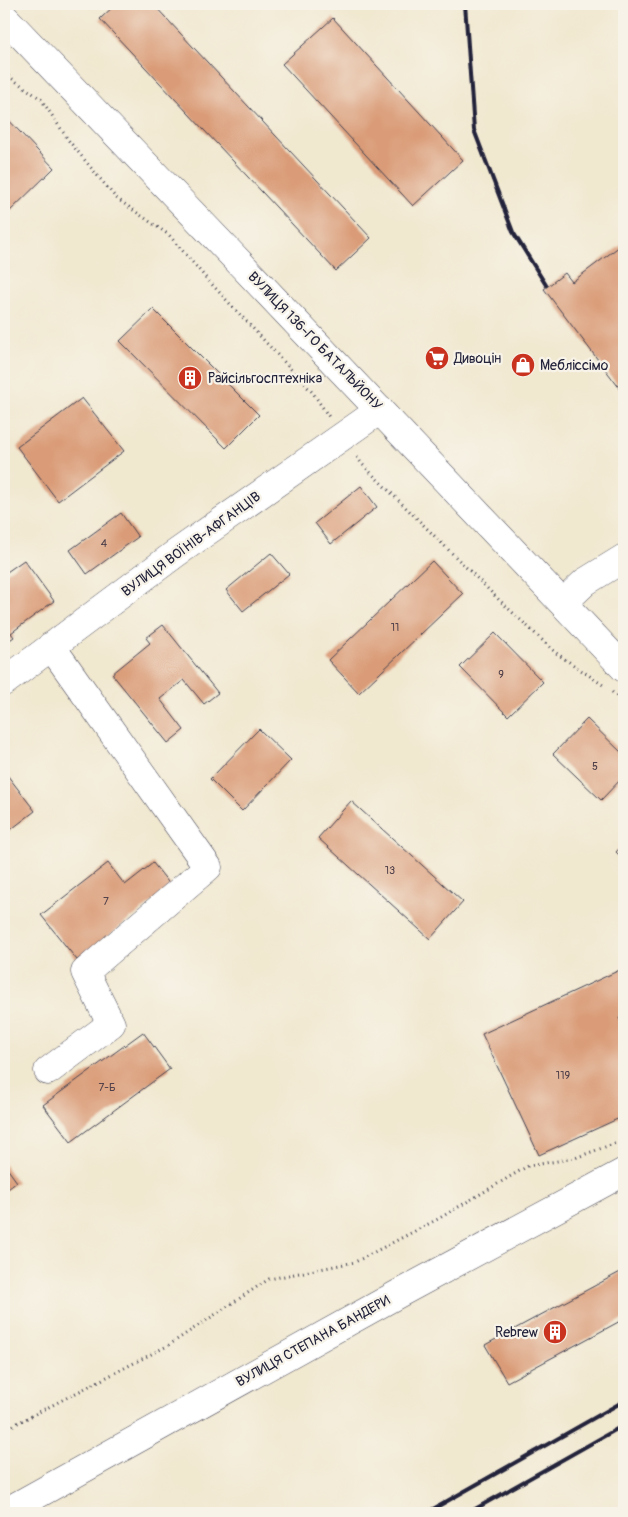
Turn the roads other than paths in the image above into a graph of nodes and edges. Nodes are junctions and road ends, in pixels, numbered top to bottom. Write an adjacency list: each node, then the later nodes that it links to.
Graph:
1 (4, 16): 2 (street, ВУЛИЦЯ 136-ГО БАТАЛЬЙОНУ)
2 (380, 410): 4 (street, ВУЛИЦЯ 136-ГО БАТАЛЬЙОНУ); 5 (street, ВУЛИЦЯ ВОЇНІВ-АФГАНЦІВ)
3 (624, 558): 4 (street)
4 (563, 603): 6 (street, ВУЛИЦЯ 136-ГО БАТАЛЬЙОНУ)
5 (51, 646): 7 (street, ВУЛИЦЯ ВОЇНІВ-АФГАНЦІВ); 8 (street)
6 (624, 668)
7 (4, 682)
8 (48, 1071)
9 (624, 1172): 10 (street, ВУЛИЦЯ СТЕПАНА БАНДЕРИ)
10 (4, 1513)

